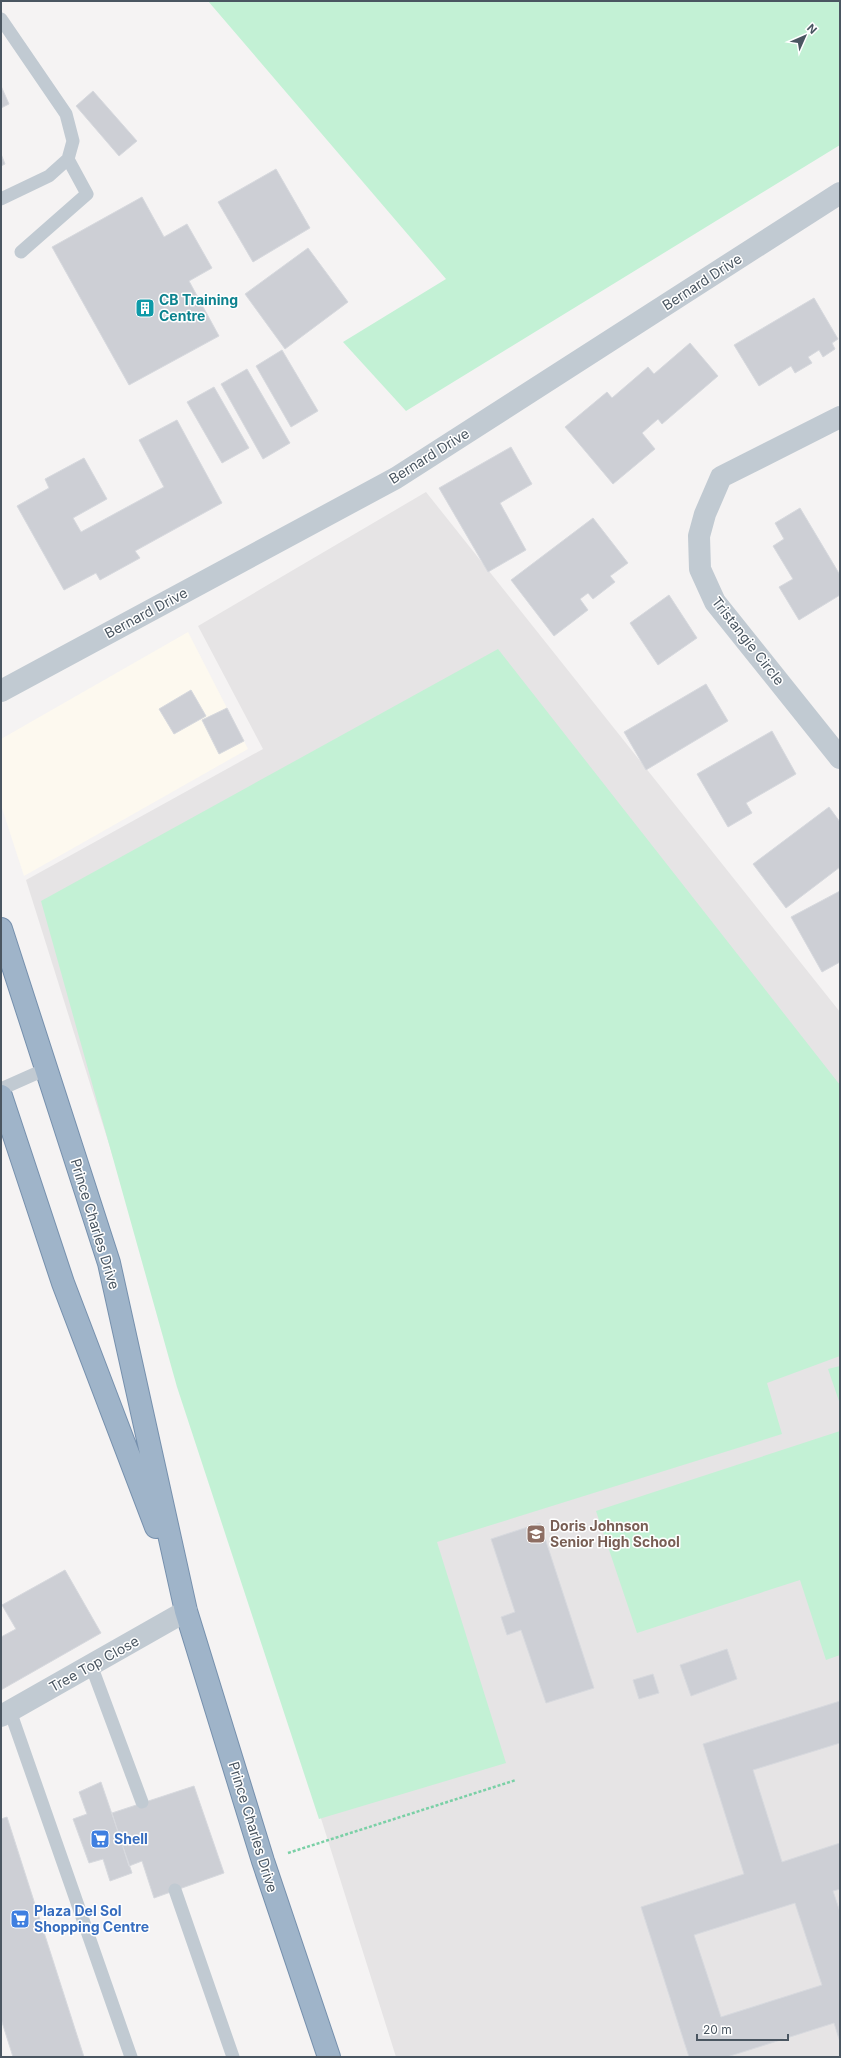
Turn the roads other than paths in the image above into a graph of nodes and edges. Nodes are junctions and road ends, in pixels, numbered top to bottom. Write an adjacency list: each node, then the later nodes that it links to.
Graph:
1 (1, 19): 2 (lane)
2 (68, 159): 4 (lane); 5 (lane)
3 (840, 193): 7 (street, Bernard Drive)
4 (1, 199)
5 (21, 252)
6 (840, 417): 8 (street, Tristangie Circle)
7 (1, 691)
8 (840, 758)
9 (1, 930): 10 (highway, Prince Charles Drive)
10 (46, 1069): 11 (lane); 13 (highway, Prince Charles Drive)
11 (1, 1089)
12 (1, 1096): 13 (highway, Prince Charles Drive)
13 (184, 1604): 14 (street, Tree Top Close); 20 (highway, Prince Charles Drive)
14 (91, 1665): 15 (street, Tree Top Close); 16 (lane)
15 (5, 1713): 18 (lane)
16 (142, 1802)
17 (175, 1890): 19 (lane)
18 (131, 2057)
19 (232, 2057)
20 (329, 2057)

